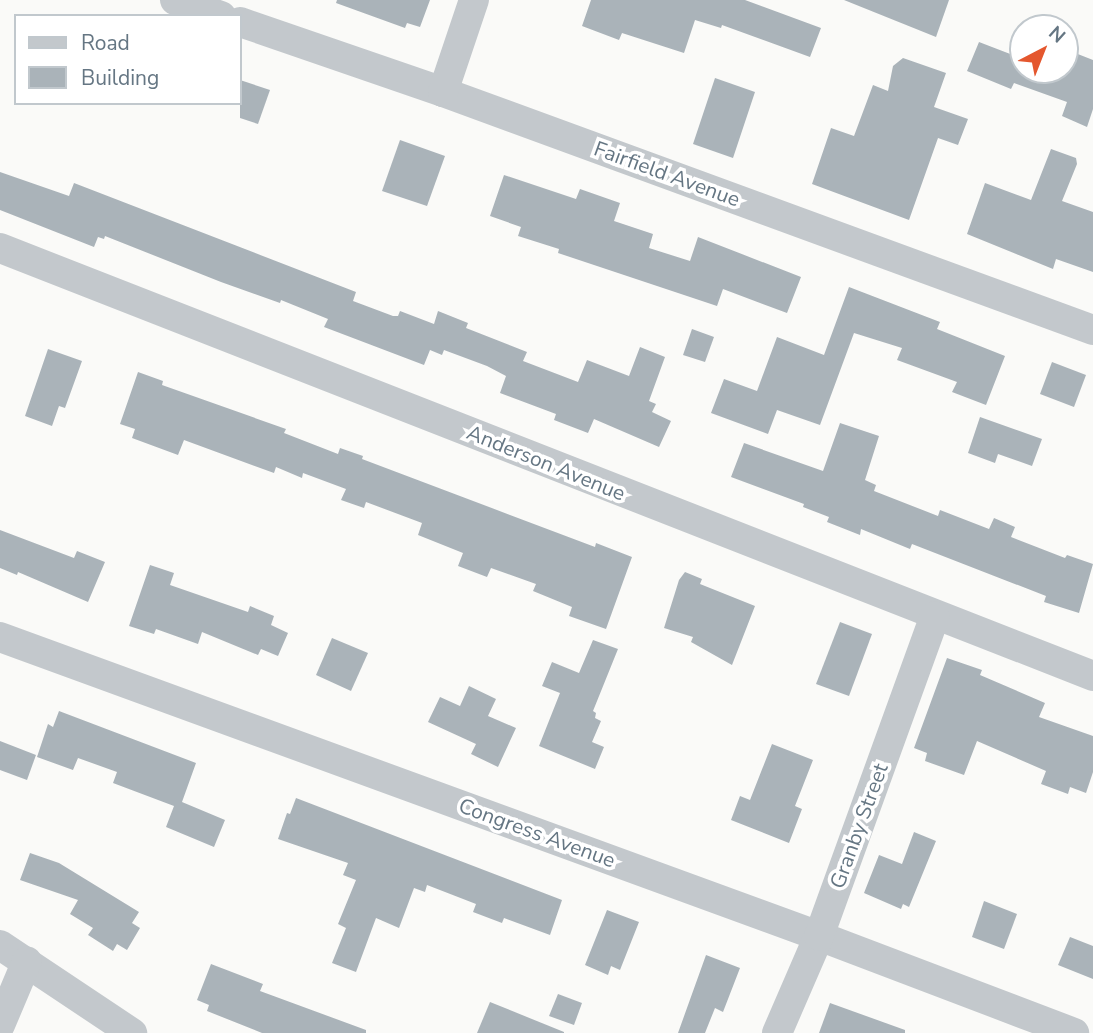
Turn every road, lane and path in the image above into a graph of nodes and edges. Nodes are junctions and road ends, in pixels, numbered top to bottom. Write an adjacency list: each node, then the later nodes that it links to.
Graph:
1 (175, 0): 3 (street)
2 (474, 0): 5 (street)
3 (215, 14)
4 (242, 23): 5 (street, Fairfield Avenue)
5 (443, 92): 7 (street, Fairfield Avenue)
6 (2, 253): 8 (street, Anderson Avenue)
7 (1093, 330)
8 (935, 616): 10 (street, Anderson Avenue); 11 (street, Granby Street)
9 (0, 637): 11 (street, Congress Avenue)
10 (1093, 676)
11 (819, 936): 16 (street, Granby Street); 17 (street, Congress Avenue)
12 (0, 945): 13 (street)
13 (27, 961): 14 (street); 15 (street)
14 (0, 1025)
15 (132, 1033)
16 (777, 1033)
17 (1073, 1033)

